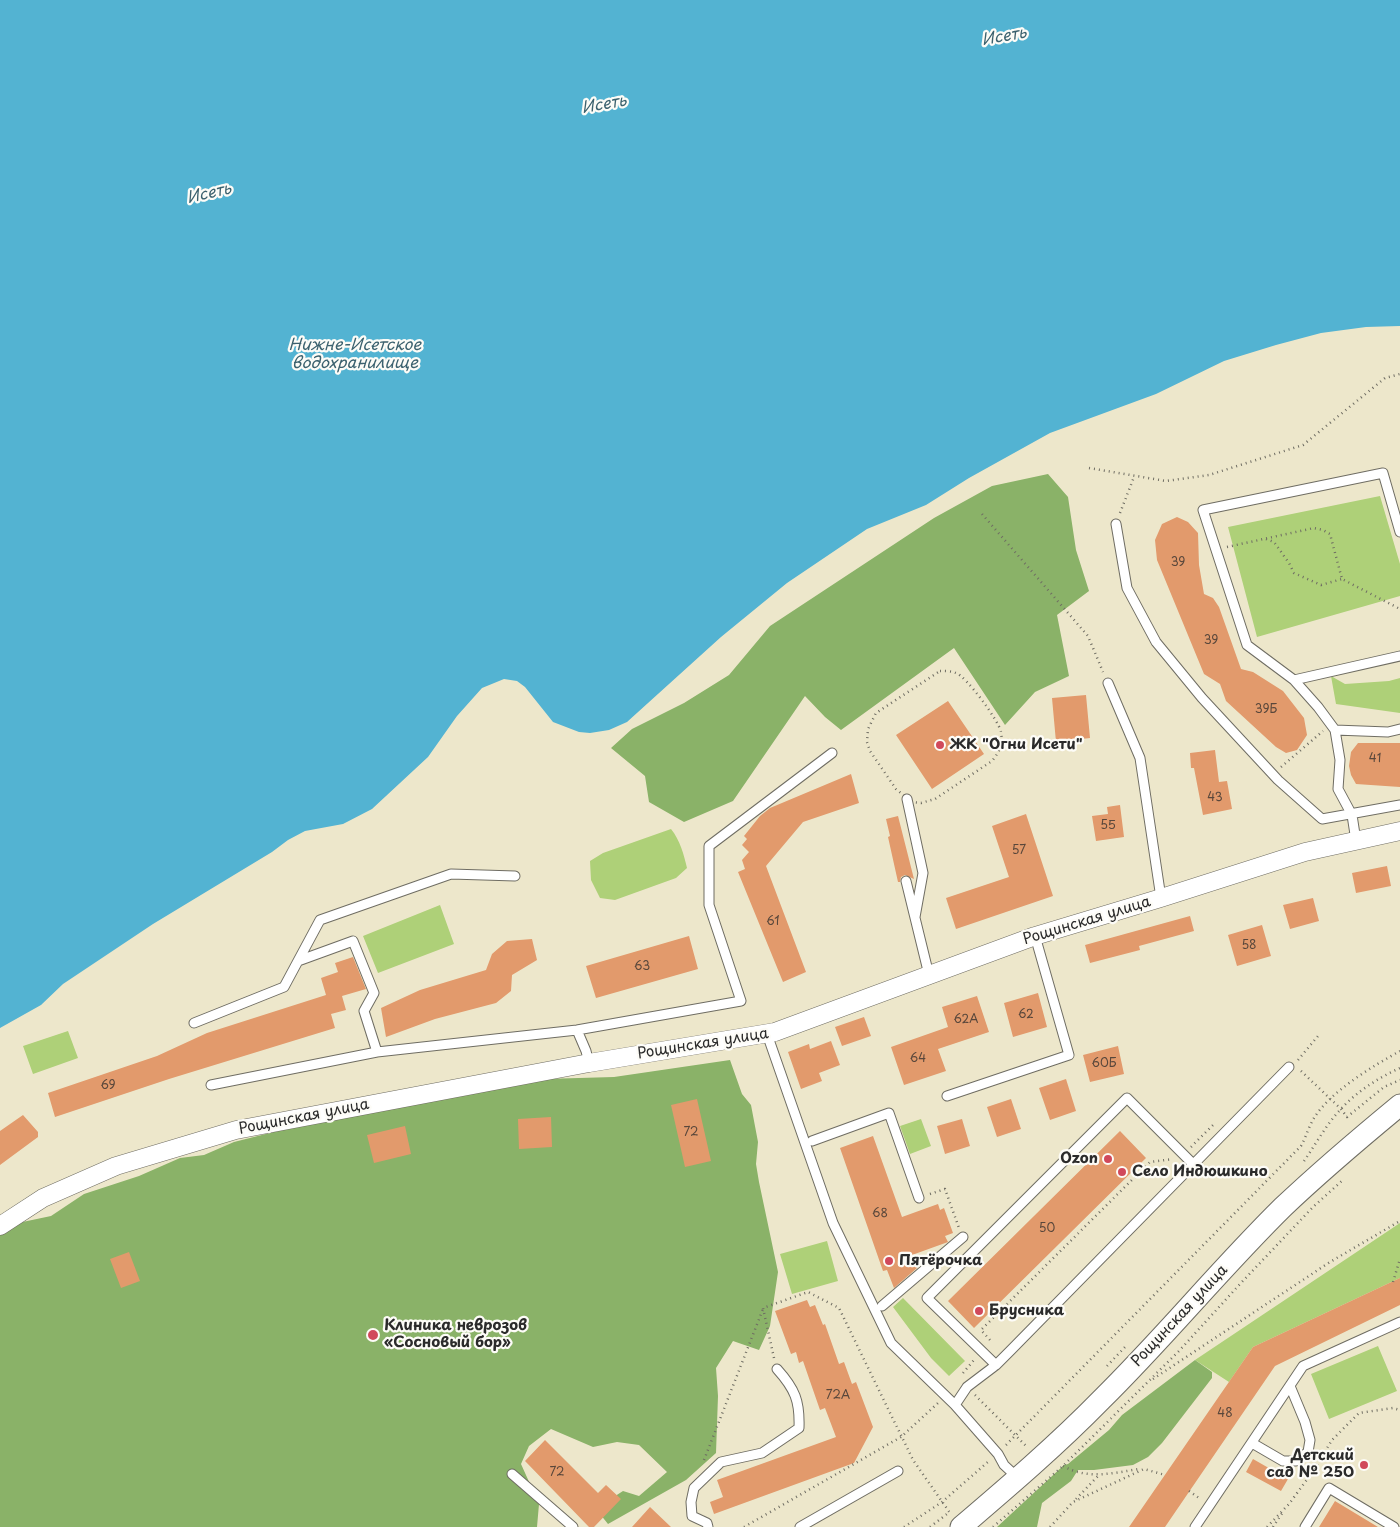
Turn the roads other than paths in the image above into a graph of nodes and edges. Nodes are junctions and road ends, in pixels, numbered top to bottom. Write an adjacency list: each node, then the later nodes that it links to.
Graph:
1 (1116, 524): 11 (lane)
2 (1400, 532): 4 (lane)
3 (1400, 656): 4 (lane)
4 (1294, 680): 6 (lane)
5 (1108, 683): 16 (lane)
6 (1333, 727): 7 (lane); 11 (lane)
7 (1400, 729)
8 (832, 753): 22 (lane)
9 (906, 799): 17 (lane)
10 (1400, 805): 11 (lane)
11 (1352, 815): 13 (lane)
12 (1400, 831): 13 (street, Рощинская улица)
13 (1356, 841): 16 (street, Рощинская улица)
14 (515, 876): 19 (lane)
15 (906, 881): 17 (lane)
16 (1161, 898): 18 (street, Рощинская улица)
17 (915, 917): 20 (lane)
18 (1035, 936): 20 (street, Рощинская улица); 28 (lane)
19 (298, 961): 21 (lane); 24 (lane)
20 (929, 974): 23 (street, Рощинская улица)
21 (194, 1023)
22 (577, 1030): 24 (lane); 25 (lane)
23 (767, 1034): 25 (street, Рощинская улица); 40 (lane)
24 (377, 1052): 27 (lane)
25 (588, 1063): 33 (street, Рощинская улица)
26 (1292, 1066): 31 (lane)
27 (211, 1085)
28 (947, 1096)
29 (1400, 1105): 44 (street, Рощинская улица)
30 (812, 1141): 32 (lane)
31 (1193, 1164): 37 (lane); 37 (lane)
32 (919, 1198)
33 (0, 1226)
34 (962, 1237): 35 (lane)
35 (882, 1306)
36 (1400, 1322): 39 (lane)
37 (996, 1365): 40 (lane)
38 (777, 1369): 46 (lane)
39 (1290, 1386): 41 (lane); 41 (lane)
40 (955, 1405): 44 (lane)
41 (1252, 1443): 50 (lane)
42 (898, 1471): 49 (lane)
43 (512, 1474): 47 (lane)
44 (1019, 1478): 45 (street, Рощинская улица)
45 (955, 1520)
46 (708, 1525): 48 (lane)
47 (573, 1527)
48 (697, 1527)
49 (800, 1527)
50 (1195, 1527)
51 (1305, 1527): 52 (lane)
52 (1394, 1527)

